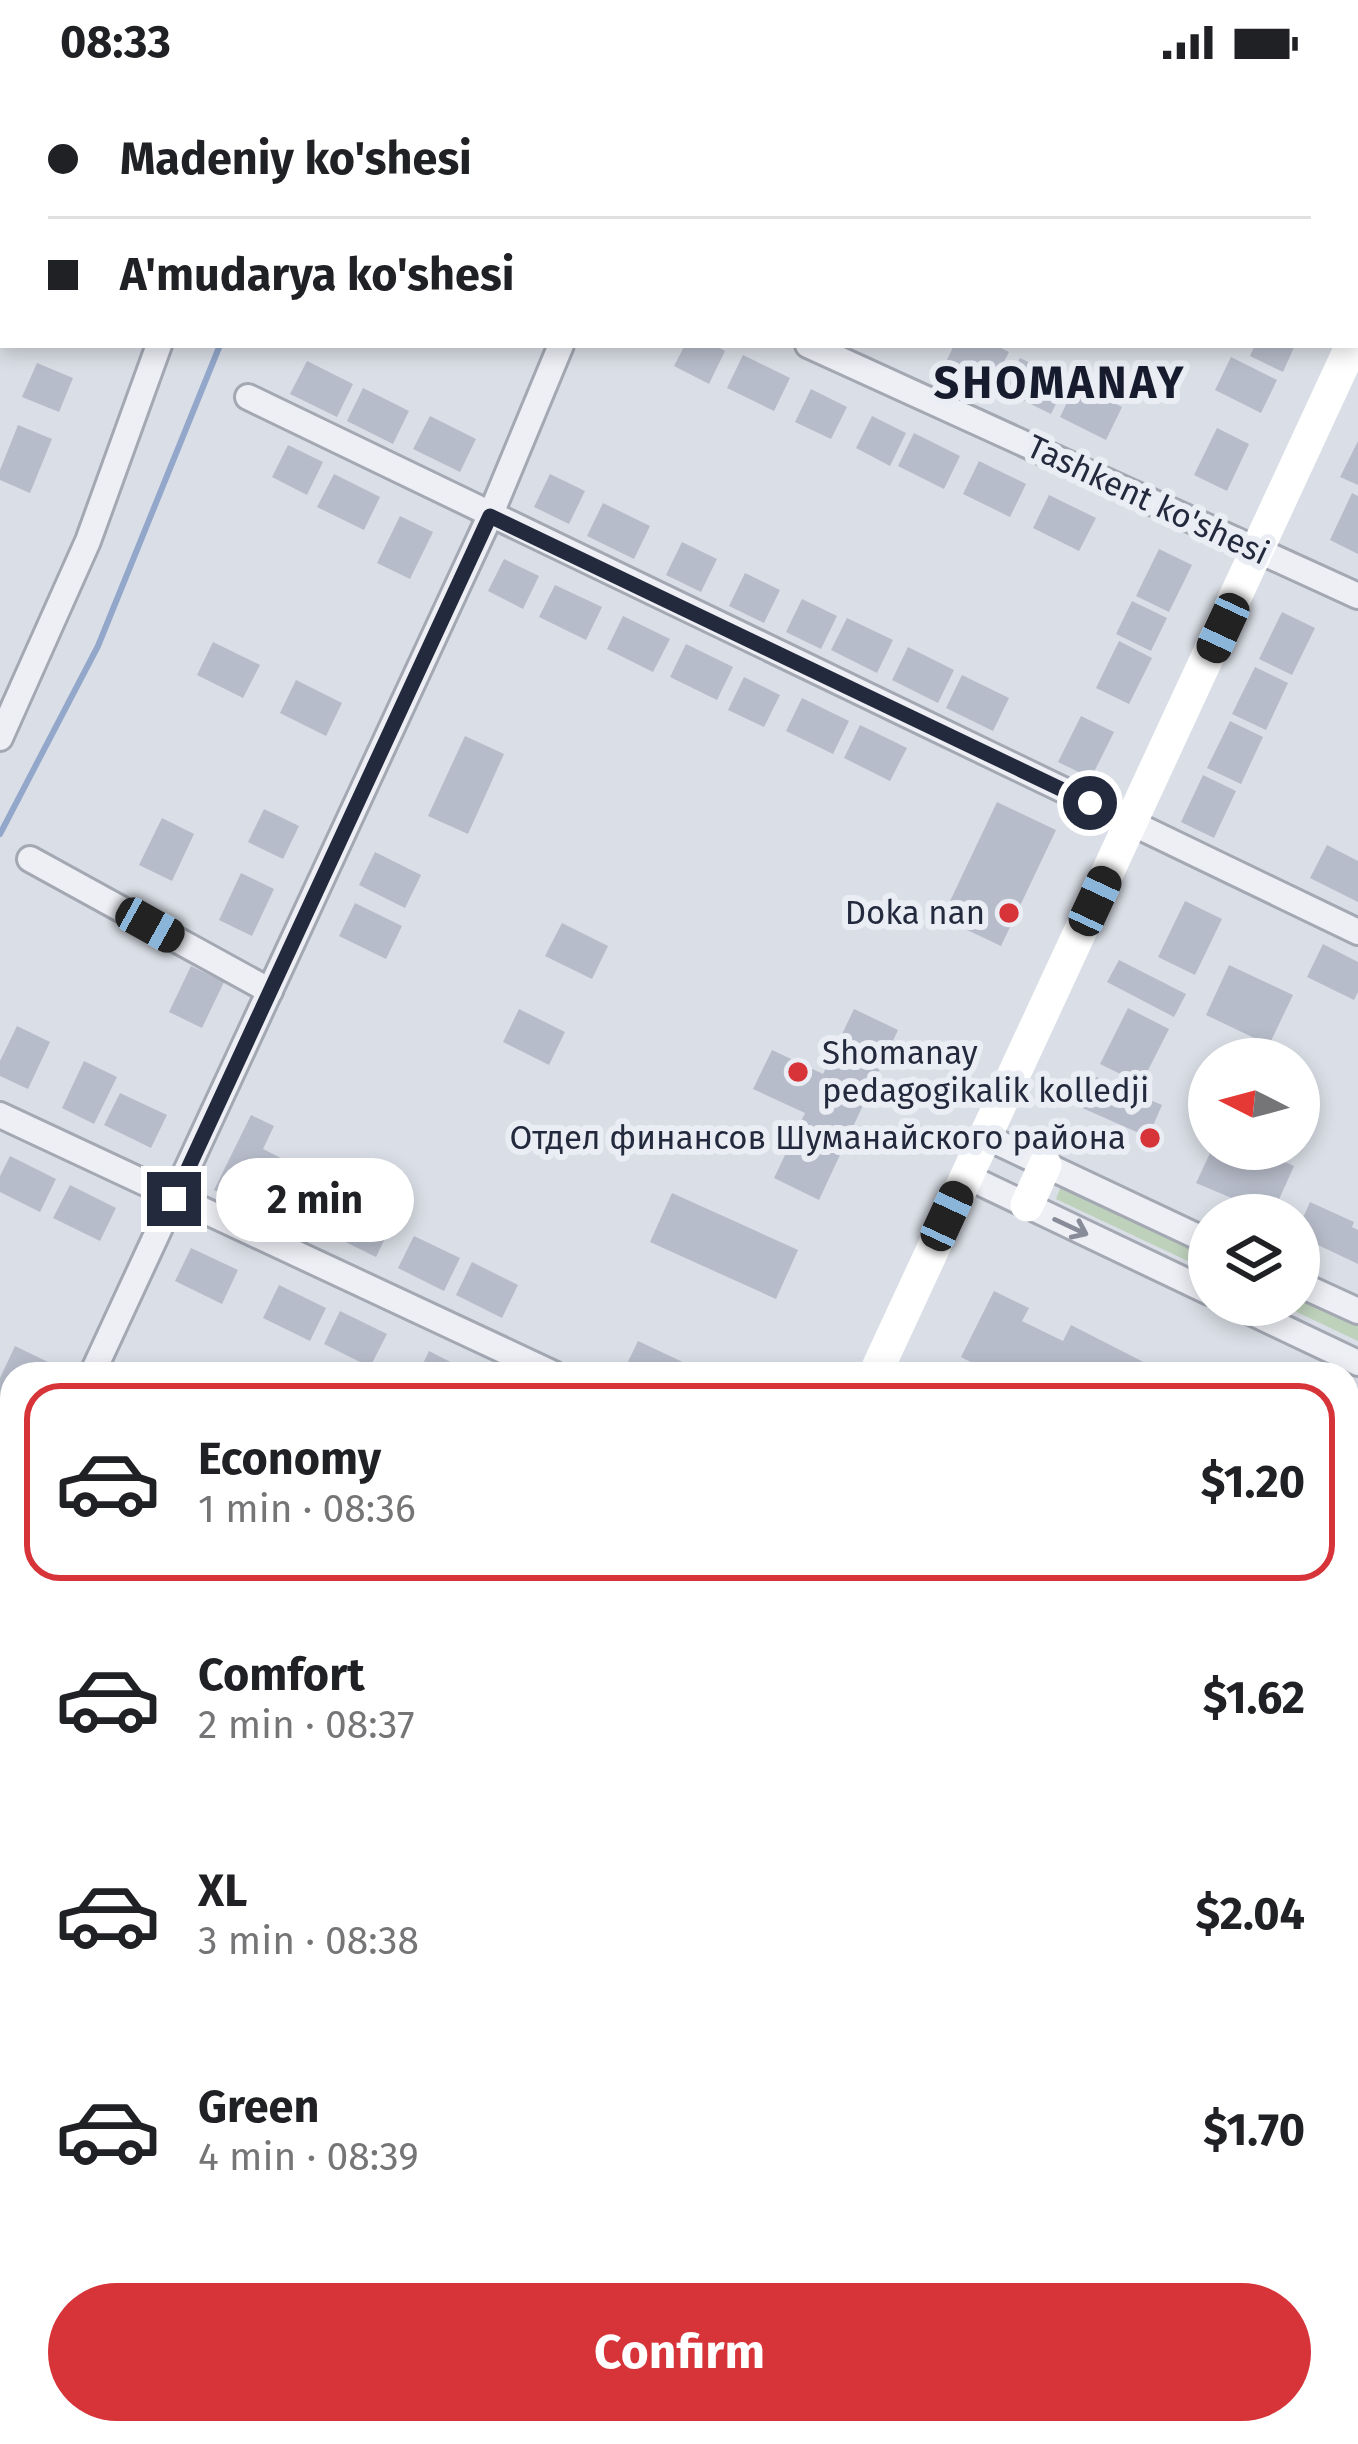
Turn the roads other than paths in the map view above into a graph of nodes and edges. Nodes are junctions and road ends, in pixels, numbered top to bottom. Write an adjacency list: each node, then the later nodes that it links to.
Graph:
1 (158, 348): 9 (street)
2 (560, 348): 6 (street)
3 (815, 348): 7 (street, Tashkent ko'shesi)
4 (1351, 348): 7 (main road)
5 (248, 397): 6 (street)
6 (490, 516): 10 (street); 13 (street)
7 (1259, 551): 8 (street, Tashkent ko'shesi); 10 (main road)
8 (1358, 596)
9 (0, 738)
10 (1131, 823): 12 (street); 15 (main road)
11 (30, 859): 13 (street)
12 (1358, 932)
13 (270, 992): 18 (street)
14 (0, 1115): 18 (street)
15 (984, 1136): 16 (street); 17 (main road)
16 (1046, 1165): 19 (main road); 20 (street)
17 (966, 1177): 19 (street); 27 (main road)
18 (174, 1199): 25 (street); 26 (street)
19 (1027, 1205): 21 (street, one-way to 21)
20 (1188, 1231)
21 (1188, 1282)
22 (1320, 1294): 23 (street)
23 (1358, 1311)
24 (1280, 1326): 28 (street)
25 (98, 1362)
26 (528, 1362)
27 (881, 1362)
28 (1356, 1362)

